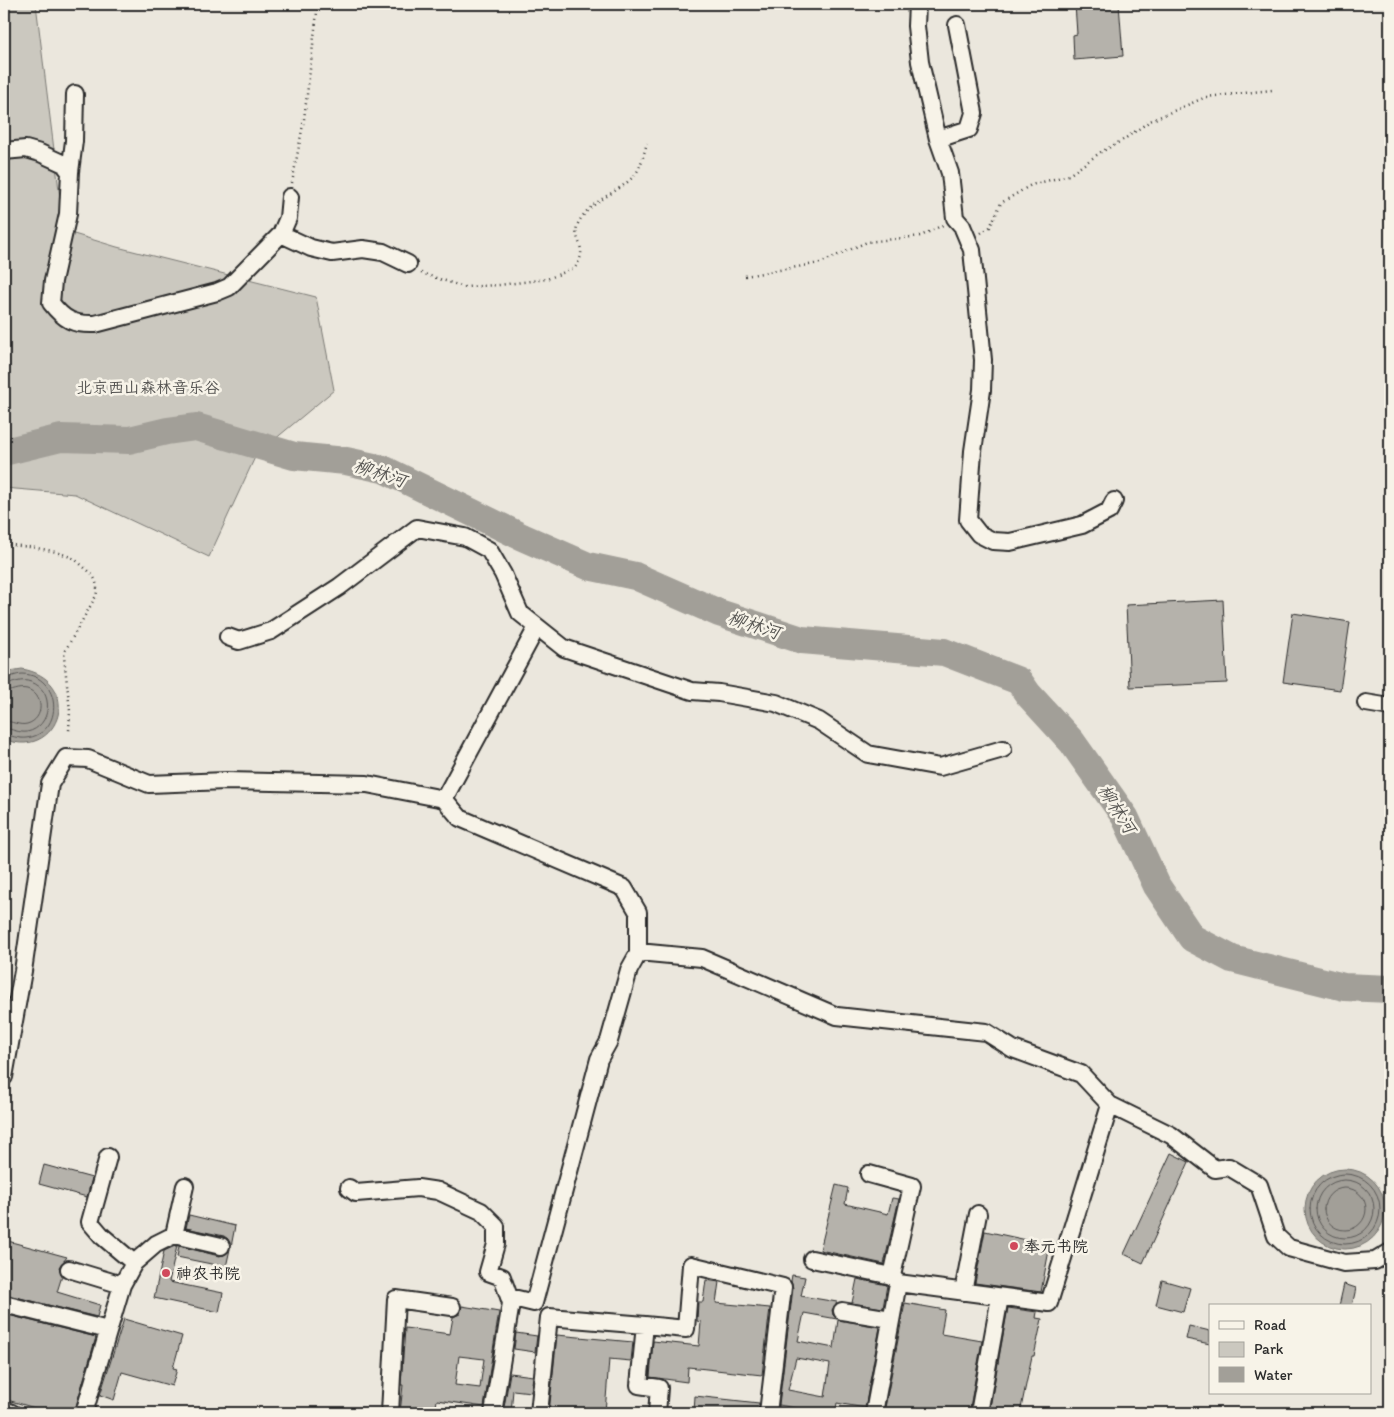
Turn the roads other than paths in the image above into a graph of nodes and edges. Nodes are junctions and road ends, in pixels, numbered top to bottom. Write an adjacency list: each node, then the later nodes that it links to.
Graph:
1 (917, 4): 4 (street)
2 (957, 25): 4 (street)
3 (75, 94): 6 (street)
4 (938, 139): 10 (street)
5 (4, 151): 6 (street)
6 (70, 172): 8 (street)
7 (290, 197): 8 (street)
8 (280, 234): 9 (street)
9 (408, 264)
10 (1114, 501)
11 (537, 627): 12 (street); 15 (street); 16 (street)
12 (228, 637)
13 (1366, 703): 14 (street)
14 (1390, 707)
15 (1003, 749)
16 (444, 799): 17 (street); 18 (street)
17 (639, 952): 19 (street); 34 (street)
18 (4, 1077)
19 (1110, 1105): 27 (street); 35 (street)
20 (108, 1157): 29 (street)
21 (869, 1174): 31 (street)
22 (185, 1186): 25 (street)
23 (349, 1188): 34 (street)
24 (978, 1214): 33 (street)
25 (174, 1235): 26 (street); 29 (street)
26 (222, 1246)
27 (1390, 1252)
28 (812, 1259): 31 (street)
29 (134, 1263): 32 (street)
30 (69, 1269): 32 (street)
31 (895, 1280): 33 (street); 39 (street)
32 (122, 1285): 41 (street)
33 (963, 1292): 35 (street)
34 (509, 1297): 46 (street)
35 (1000, 1297): 51 (street)
36 (4, 1304): 41 (street)
37 (452, 1307): 45 (street)
38 (842, 1312): 39 (street)
39 (891, 1319): 50 (street)
40 (645, 1325): 47 (street); 48 (street); 49 (street)
41 (108, 1330): 44 (street)
42 (4, 1410): 43 (street)
43 (12, 1413)
44 (84, 1413)
45 (390, 1413)
46 (493, 1413)
47 (539, 1413)
48 (657, 1413)
49 (768, 1413)
50 (874, 1413)
51 (980, 1413)

